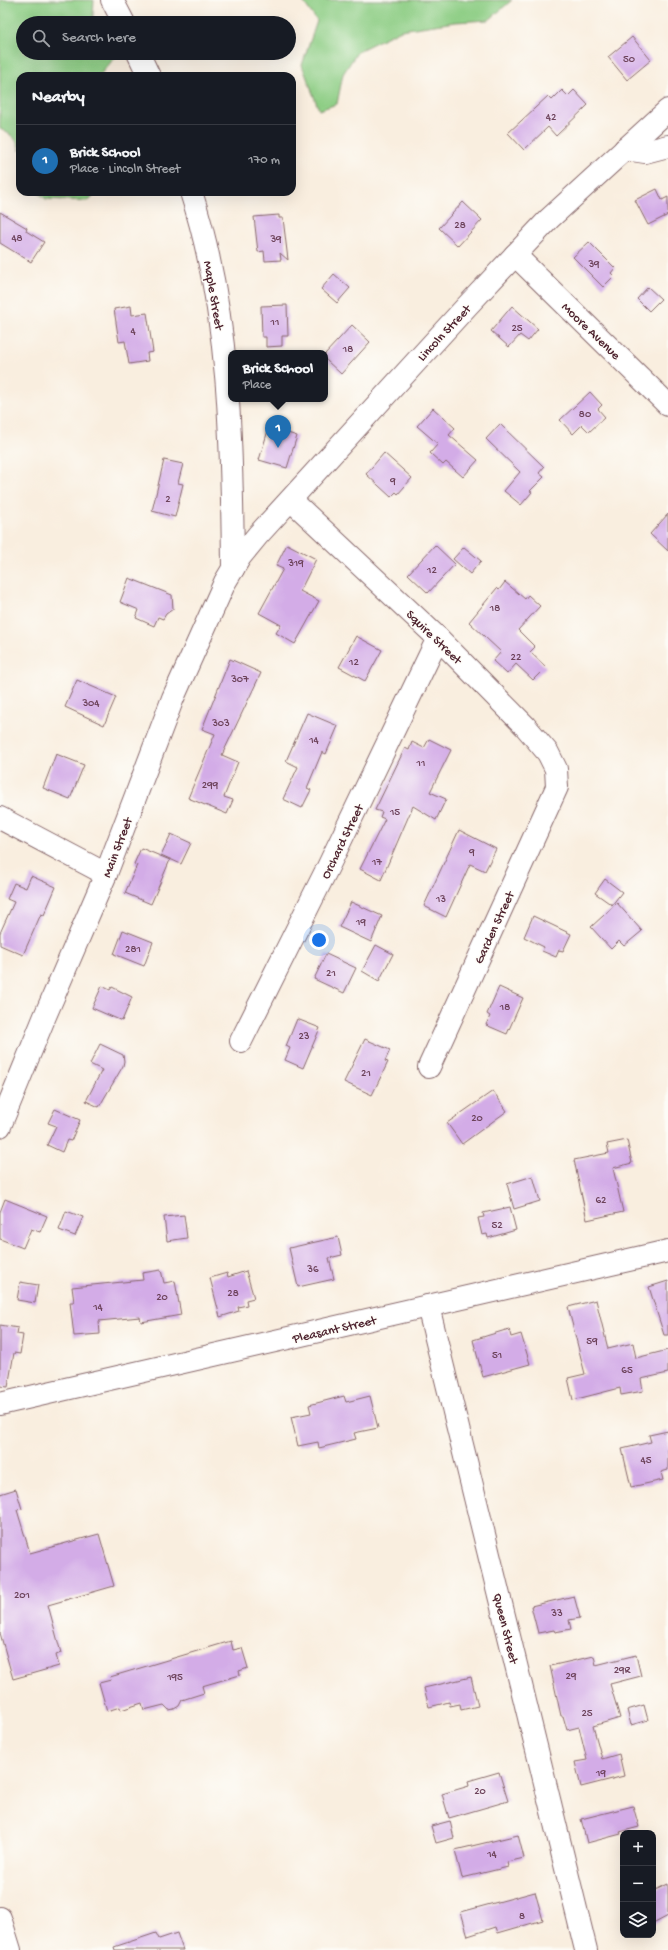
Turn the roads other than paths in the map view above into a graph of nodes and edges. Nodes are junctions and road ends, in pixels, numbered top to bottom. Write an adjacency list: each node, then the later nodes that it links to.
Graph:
1 (112, 0): 2 (street)
2 (120, 16)
3 (141, 60): 4 (street)
4 (147, 72)
5 (668, 110): 7 (street, Lincoln Street)
6 (668, 146): 7 (street)
7 (625, 149): 9 (street, Lincoln Street)
8 (192, 196): 12 (street, Maple Street)
9 (515, 255): 10 (street, Moore Avenue); 11 (street, Lincoln Street)
10 (668, 405)
11 (291, 500): 12 (street, Lincoln Street); 13 (street, Squire Street)
12 (232, 569): 16 (street, Main Street)
13 (438, 638): 14 (street, Squire Street); 17 (street, Orchard Street)
14 (557, 787): 18 (street, Garden Street)
15 (0, 818): 16 (street)
16 (106, 874): 19 (street, Main Street)
17 (241, 1041)
18 (429, 1067)
19 (0, 1126)
20 (668, 1251): 21 (street, Pleasant Street)
21 (428, 1306): 22 (street, Pleasant Street); 25 (street, Queen Street)
22 (0, 1404)
23 (0, 1918): 24 (street)
24 (10, 1950)
25 (586, 1950)

